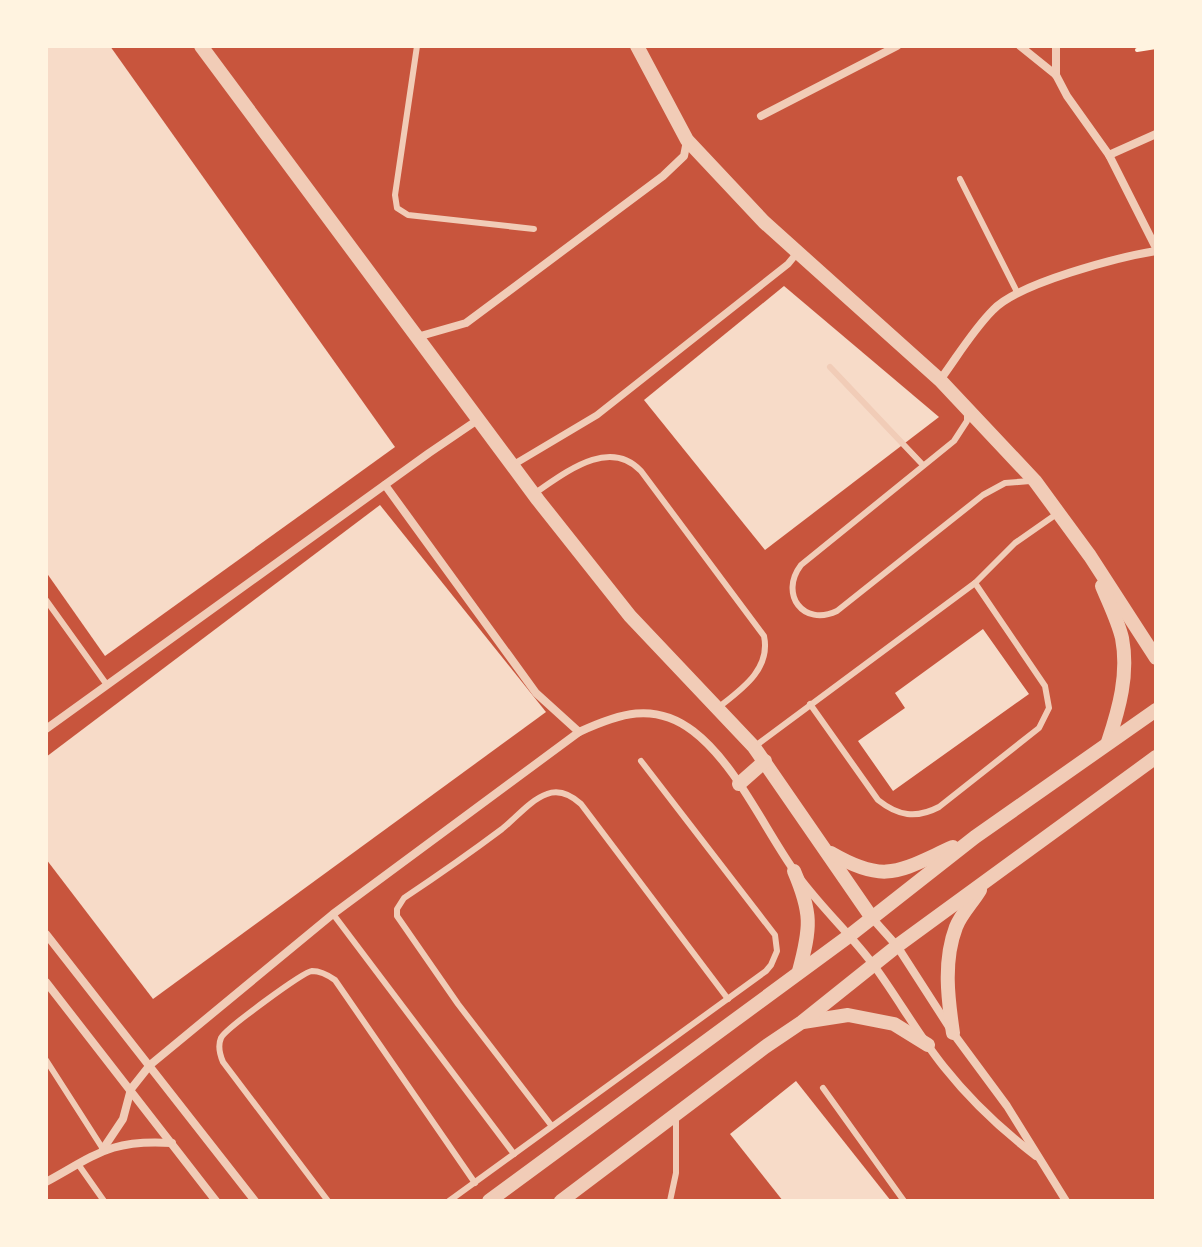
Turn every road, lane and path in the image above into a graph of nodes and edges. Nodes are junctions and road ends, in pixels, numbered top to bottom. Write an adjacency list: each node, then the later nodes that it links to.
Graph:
1 (201, 46): 19 (street)
2 (417, 46): 15 (lane)
3 (637, 46): 12 (street)
4 (897, 46): 10 (street)
5 (1020, 46): 9 (street)
6 (1056, 46): 9 (street)
7 (1156, 47): 8 (path)
8 (1137, 50)
9 (1056, 75): 13 (street)
10 (761, 116)
11 (1156, 134): 13 (street)
12 (687, 140): 17 (street); 19 (street)
13 (1109, 155): 16 (street)
14 (960, 179): 18 (lane)
15 (534, 229)
16 (1156, 249): 18 (street)
17 (797, 253): 21 (street); 25 (street)
18 (1017, 292): 21 (street)
19 (417, 337): 23 (street)
20 (830, 367): 24 (lane)
21 (940, 380): 22 (street)
22 (968, 410): 24 (lane); 26 (street)
23 (480, 419): 25 (street); 27 (street)
24 (922, 464): 26 (lane)
25 (513, 465): 28 (street)
26 (1035, 481): 29 (street)
27 (385, 485): 34 (street); 39 (street)
28 (534, 493): 36 (street); 36 (lane)
29 (1060, 512): 30 (street); 31 (lane)
30 (1090, 556): 33 (street); 40 (street)
31 (975, 583): 35 (lane); 35 (lane)
32 (46, 600): 34 (lane)
33 (1156, 658)
34 (107, 685): 38 (street)
35 (810, 704): 41 (lane)
36 (719, 707): 41 (street)
37 (1156, 710): 40 (street)
38 (46, 729)
39 (579, 732): 45 (street); 50 (street)
40 (1108, 742): 46 (street)
41 (754, 747): 44 (street)
42 (1156, 757): 49 (street)
43 (641, 761): 58 (lane)
44 (765, 761): 45 (street); 47 (street)
45 (739, 784): 48 (street)
46 (975, 837): 47 (street); 51 (street)
47 (825, 850): 51 (street)
48 (794, 871): 53 (street); 56 (street)
49 (988, 880): 54 (street); 60 (street)
50 (333, 914): 63 (street); 70 (lane)
51 (872, 918): 53 (street); 54 (street)
52 (46, 934): 63 (street)
53 (849, 936): 55 (street); 56 (street)
54 (897, 946): 55 (street); 60 (street)
55 (873, 965): 59 (street); 61 (street)
56 (799, 971): 82 (street)
57 (46, 982): 65 (street)
58 (728, 999): 67 (lane); 67 (lane)
59 (802, 1022): 61 (street); 66 (street)
60 (953, 1033): 71 (street)
61 (928, 1045): 71 (street)
62 (46, 1060): 69 (lane)
63 (150, 1065): 65 (street); 79 (street)
64 (823, 1088): 84 (lane)
65 (131, 1089): 68 (street); 69 (street)
66 (676, 1114): 75 (lane); 83 (street)
67 (551, 1125): 70 (lane)
68 (172, 1143): 69 (street); 78 (street)
69 (103, 1149): 72 (street)
70 (514, 1154): 74 (lane)
71 (1036, 1156): 76 (street)
72 (78, 1164): 73 (street); 77 (lane)
73 (46, 1182)
74 (475, 1183): 80 (lane); 81 (lane)
75 (674, 1199)
76 (1064, 1200)
77 (104, 1201)
78 (216, 1201)
79 (255, 1201)
80 (328, 1201)
81 (449, 1201)
82 (489, 1201)
83 (561, 1201)
84 (904, 1201)

